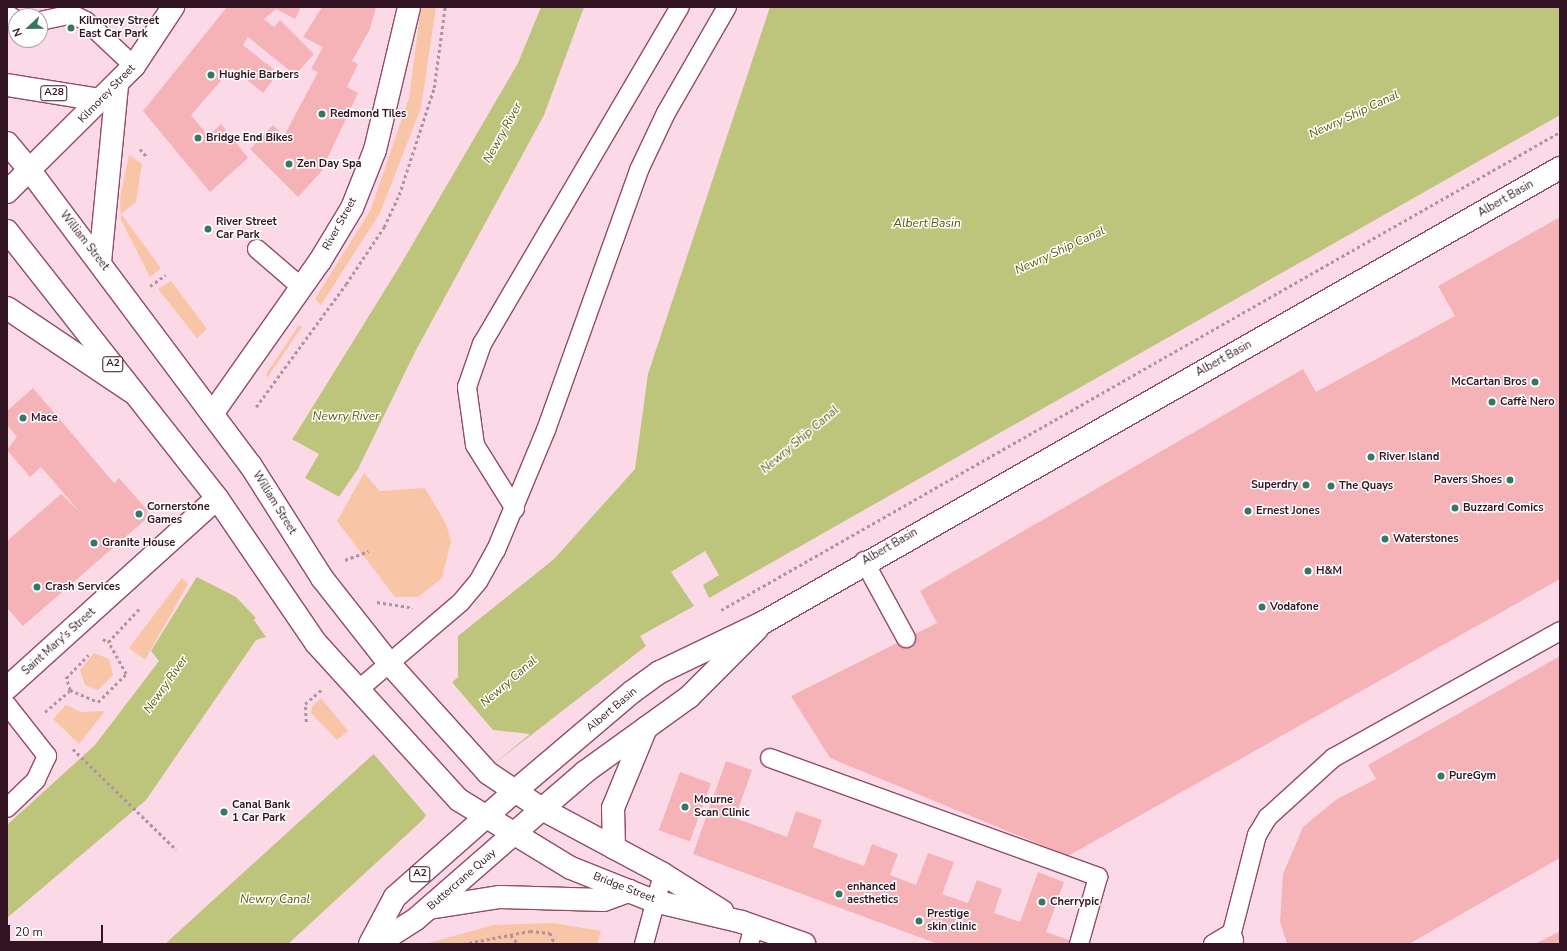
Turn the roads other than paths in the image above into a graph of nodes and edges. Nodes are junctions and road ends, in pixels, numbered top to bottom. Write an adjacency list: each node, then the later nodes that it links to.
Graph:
1 (173, 7): 6 (main road, Kilmorey Street)
2 (409, 7): 16 (main road, River Street)
3 (680, 7): 21 (lane)
4 (727, 7): 21 (lane)
5 (48, 19): 6 (lane)
6 (134, 66): 8 (main road, Kilmorey Street)
7 (7, 85): 8 (main road, A28)
8 (109, 92): 11 (main road, Kilmorey Street); 15 (main road)
9 (7, 143): 11 (main road, William Street)
10 (1560, 168): 22 (main road, Albert Basin)
11 (30, 172): 12 (main road, Kilmorey Street); 15 (main road, William Street / A2)
12 (7, 192)
13 (7, 231): 18 (main road, A2)
14 (257, 249): 16 (lane)
15 (100, 262): 19 (main road, William Street / A2)
16 (301, 287): 19 (main road, River Street)
17 (7, 308): 18 (main road)
18 (141, 399): 20 (main road, A2)
19 (212, 414): 26 (main road, William Street / A2)
20 (221, 503): 27 (main road, Saint Mary's Street); 28 (main road, A2)
21 (515, 509): 26 (lane)
22 (864, 561): 23 (main road, Albert Basin); 25 (lane)
23 (764, 622): 30 (main road, Albert Basin); 32 (main road, Albert Basin)
24 (1560, 631): 43 (lane)
25 (906, 638)
26 (388, 662): 28 (lane); 32 (main road, William Street / A2)
27 (7, 688)
28 (358, 690): 35 (main road, A2)
29 (7, 705): 33 (lane)
30 (646, 728): 34 (main road, Albert Basin); 37 (main road)
31 (770, 758): 48 (lane)
32 (514, 792): 34 (main road, William Street / A2); 35 (main road, A2)
33 (7, 808)
34 (542, 809): 36 (main road, Buttercrane Quay); 37 (main road, Bridge Street / A2)
35 (485, 816): 36 (main road, A2); 44 (main road, A2)
36 (514, 834): 39 (main road, Bridge Street / A2); 41 (main road, Buttercrane Quay)
37 (614, 848): 38 (main road, Bridge Street / A2)
38 (664, 874): 40 (lane); 42 (main road, Bridge Street / A2)
39 (629, 891): 40 (main road, Bridge Street / A2); 41 (main road)
40 (654, 900): 42 (main road, Bridge Street / A2); 46 (lane)
41 (428, 908): 45 (main road, Buttercrane Quay)
42 (749, 931): 47 (main road, Bridge Street / A2)
43 (1232, 940): 49 (lane)
44 (370, 944)
45 (377, 944)
46 (644, 944)
47 (804, 944)
48 (1079, 944)
49 (1213, 944)

